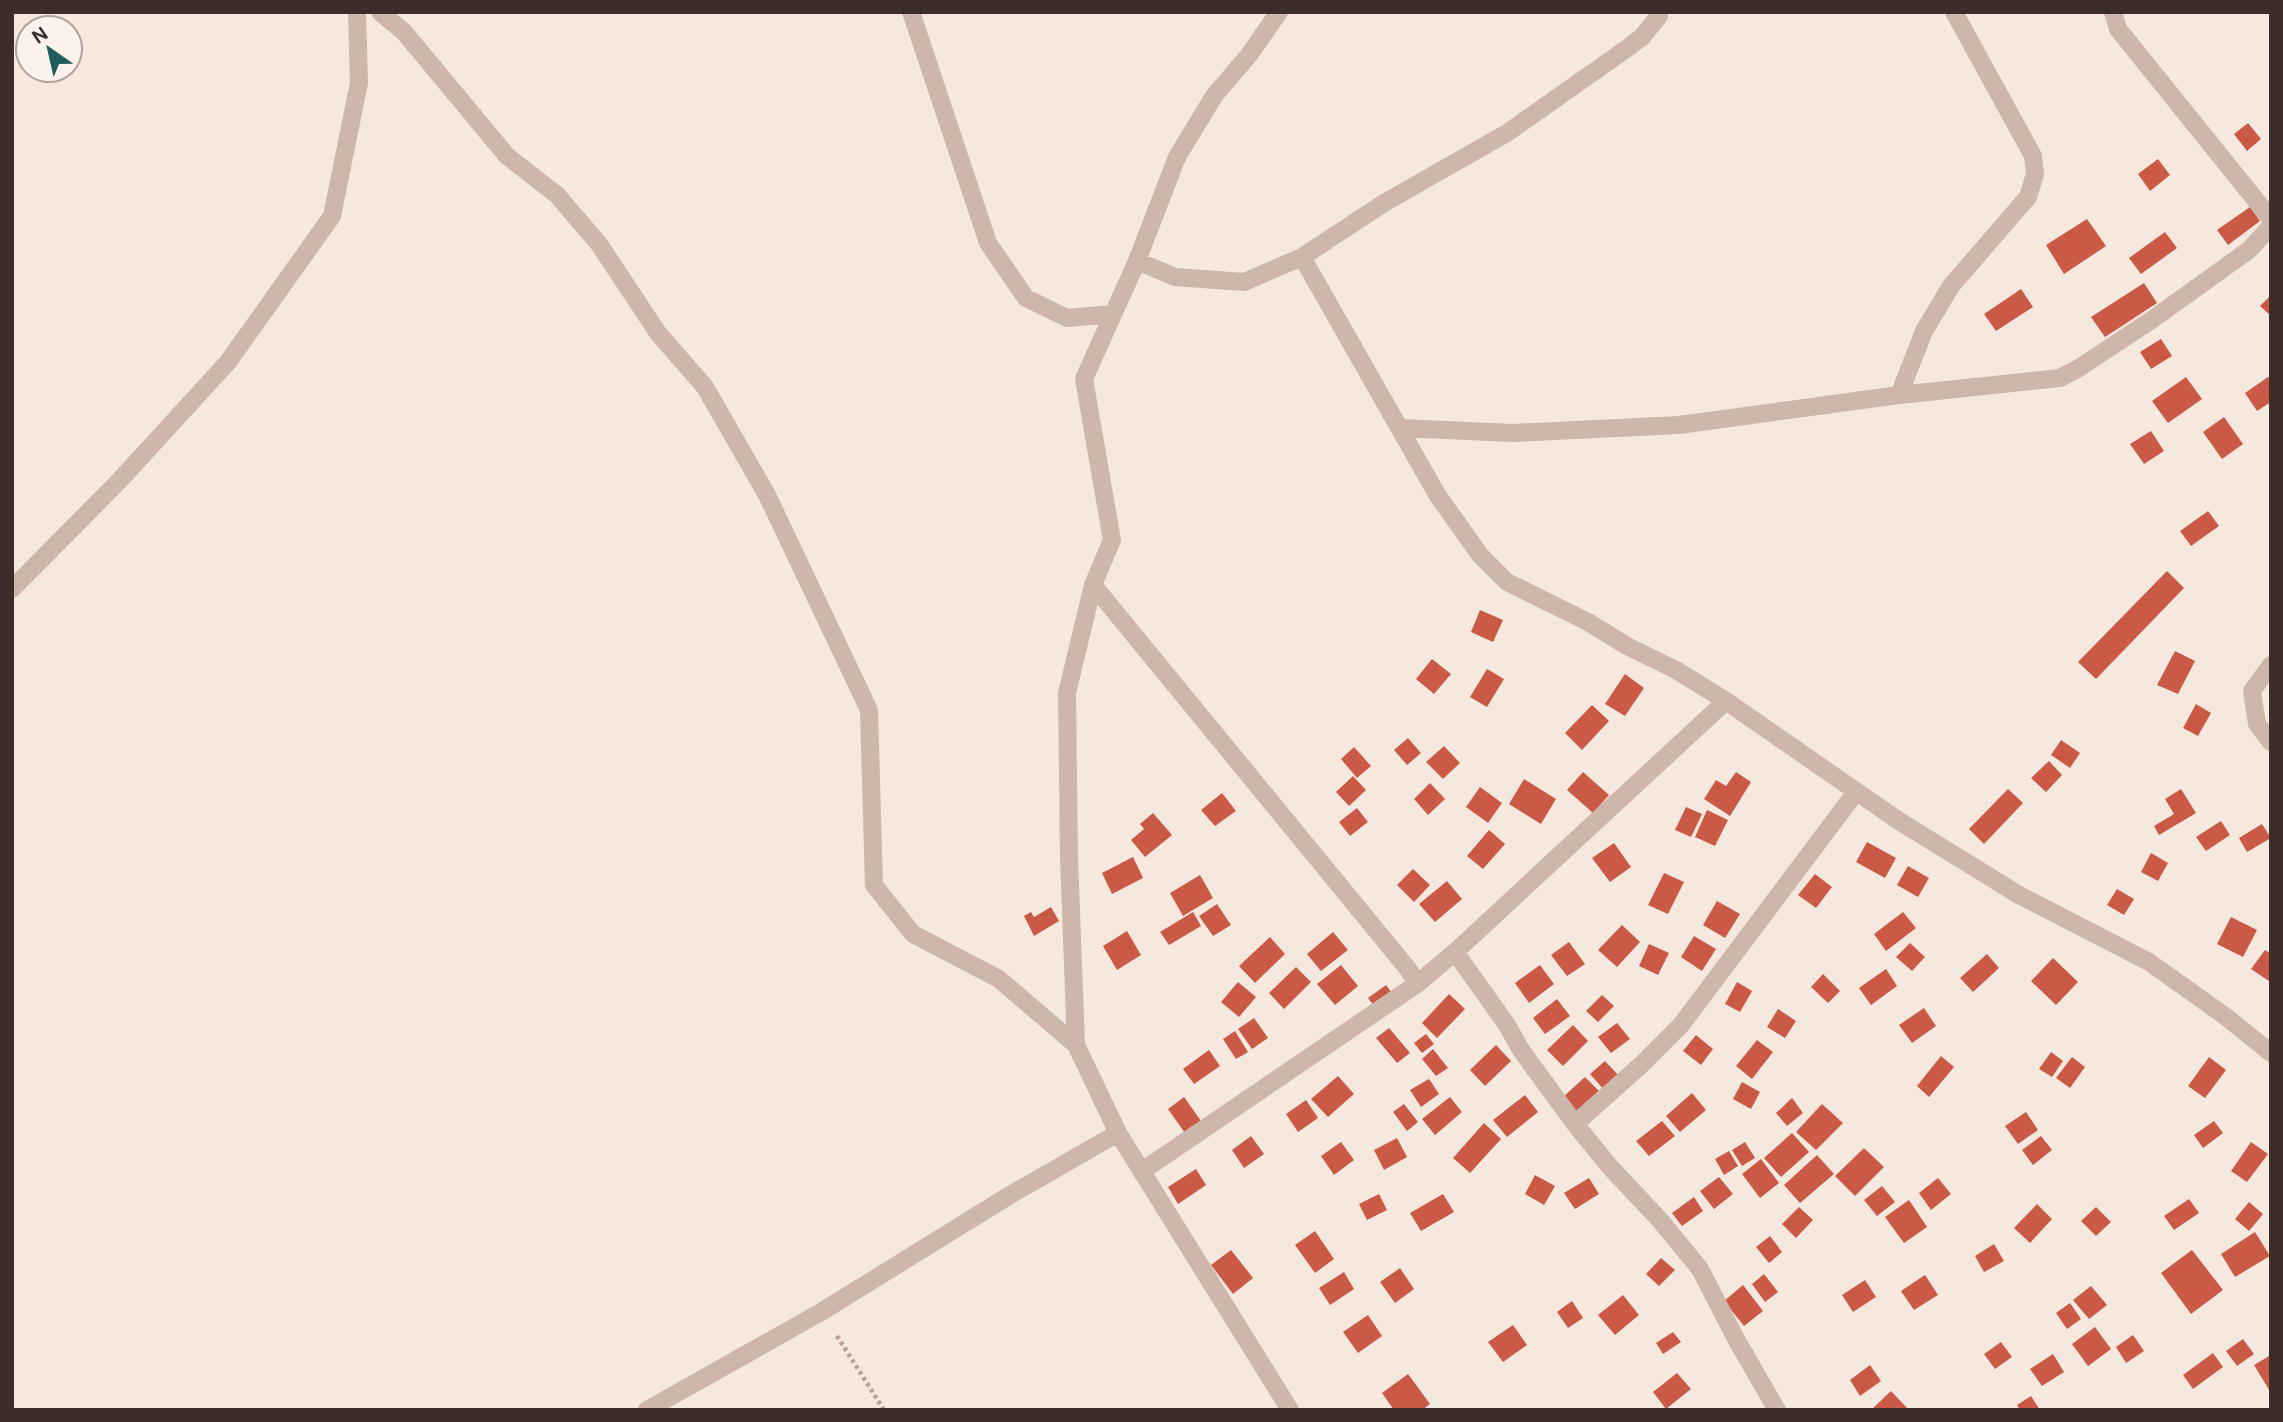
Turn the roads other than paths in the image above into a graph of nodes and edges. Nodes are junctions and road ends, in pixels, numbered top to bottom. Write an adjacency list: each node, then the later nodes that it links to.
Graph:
1 (357, 12): 16 (street)
2 (380, 12): 23 (street)
3 (911, 12): 12 (street)
4 (1279, 12): 11 (street)
5 (1659, 12): 10 (street)
6 (1954, 12): 13 (street)
7 (2113, 12): 8 (street)
8 (2271, 219)
9 (2271, 226): 13 (street)
10 (1302, 257): 11 (street); 14 (street)
11 (1137, 261): 12 (street)
12 (1112, 314): 15 (street)
13 (1899, 395): 14 (street)
14 (1399, 428): 18 (street)
15 (1093, 585): 22 (street); 23 (street)
16 (12, 589)
17 (2271, 665): 19 (street)
18 (1726, 701): 20 (street); 21 (street)
19 (2271, 742)
20 (1856, 792): 24 (street); 25 (street)
21 (1455, 952): 22 (street); 25 (street)
22 (1417, 984): 27 (street)
23 (1076, 1045): 26 (street)
24 (2271, 1053)
25 (1575, 1124): 30 (street)
26 (1118, 1133): 27 (street); 28 (street)
27 (1142, 1171): 29 (street)
28 (647, 1410)
29 (1290, 1410)
30 (1777, 1410)

